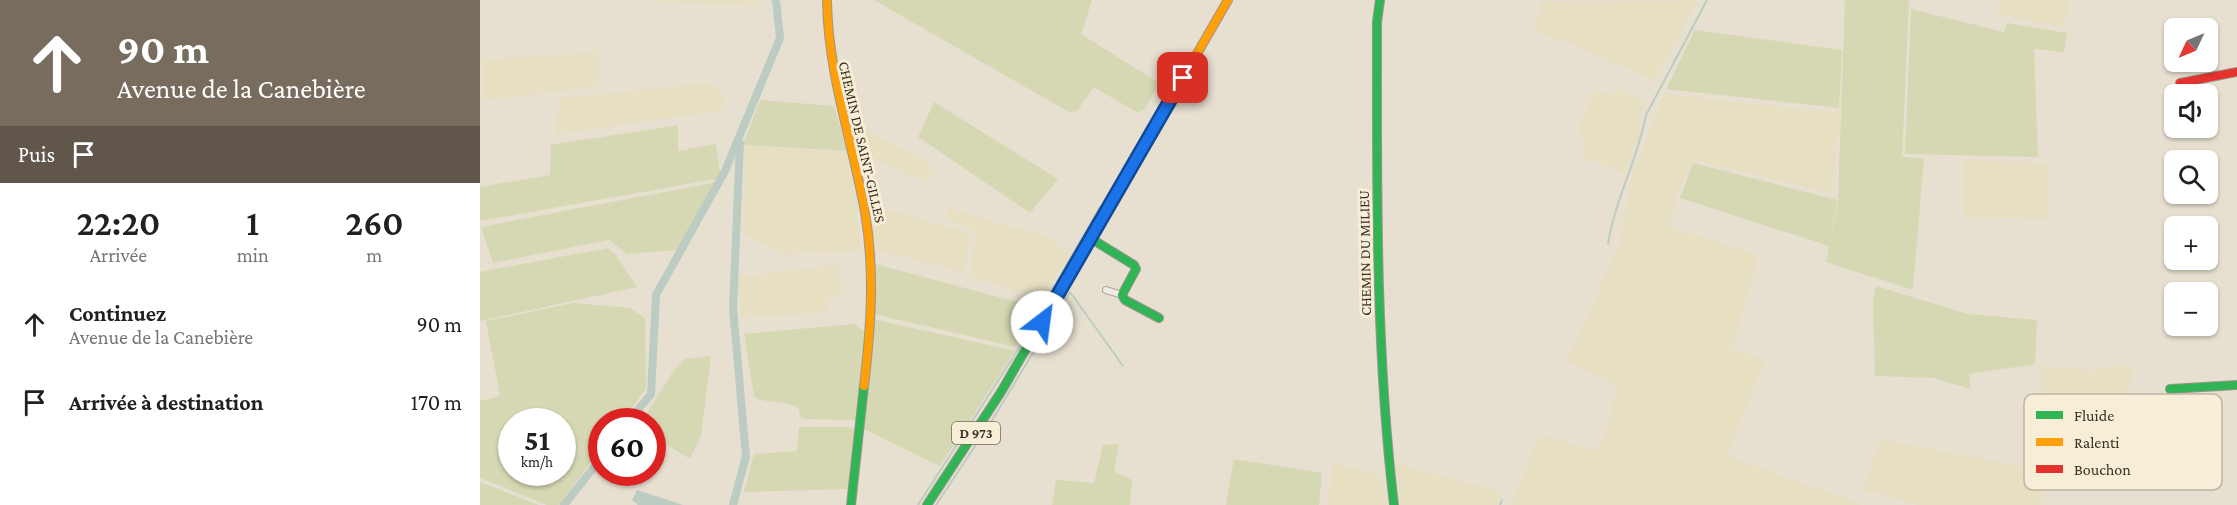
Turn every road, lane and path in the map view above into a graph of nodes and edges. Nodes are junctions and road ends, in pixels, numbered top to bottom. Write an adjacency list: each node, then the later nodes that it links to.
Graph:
1 (827, 0): 12 (street, CHEMIN DE SAINT-GILLES)
2 (1228, 0): 6 (street, D 973)
3 (1380, 0): 14 (street, CHEMIN DU MILIEU)
4 (2237, 72): 5 (street)
5 (2180, 83)
6 (1089, 238): 8 (street); 13 (street, D 973)
7 (1106, 290): 8 (street)
8 (1122, 295): 9 (street)
9 (1159, 318)
10 (2237, 385): 11 (street)
11 (2170, 389)
12 (851, 505)
13 (927, 505)
14 (1394, 505)

